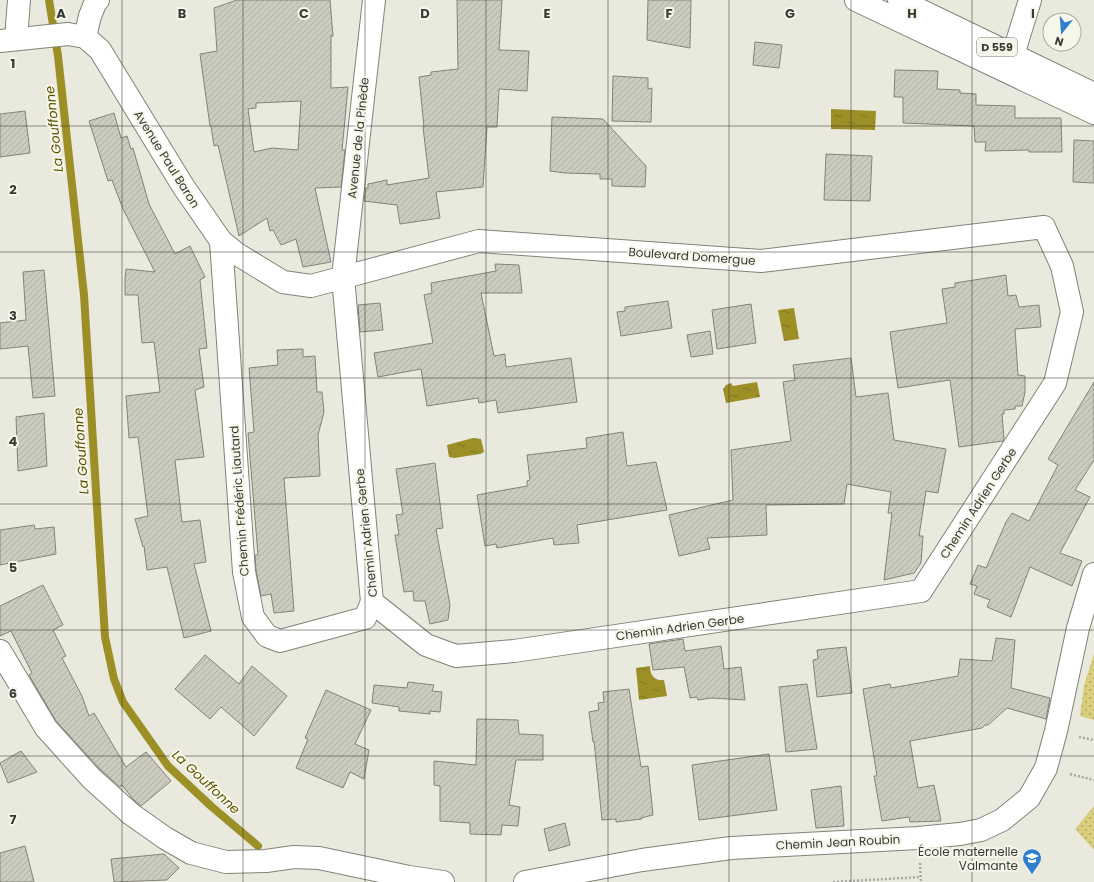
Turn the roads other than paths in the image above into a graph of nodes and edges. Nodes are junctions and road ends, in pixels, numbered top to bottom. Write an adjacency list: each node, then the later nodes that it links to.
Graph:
1 (19, 0): 8 (street)
2 (98, 0): 7 (street)
3 (374, 0): 14 (street, Avenue de la Pinède)
4 (856, 0): 11 (street)
5 (899, 0): 9 (street, D 559)
6 (1030, 0): 9 (street)
7 (77, 36): 8 (street); 13 (street, Avenue Paul Baron)
8 (8, 40)
9 (1013, 55): 10 (street, D 559)
10 (1094, 94)
11 (1094, 113)
12 (1044, 227): 14 (street, Boulevard Domergue); 16 (street, Chemin Adrien Gerbe)
13 (221, 241): 14 (street, Avenue Paul Baron); 16 (street, Chemin Frédéric Liautard)
14 (343, 277): 16 (street, Chemin Adrien Gerbe)
15 (1094, 574): 19 (street, Chemin Jean Roubin)
16 (372, 602)
17 (0, 651): 18 (street)
18 (443, 882)
19 (525, 882)

